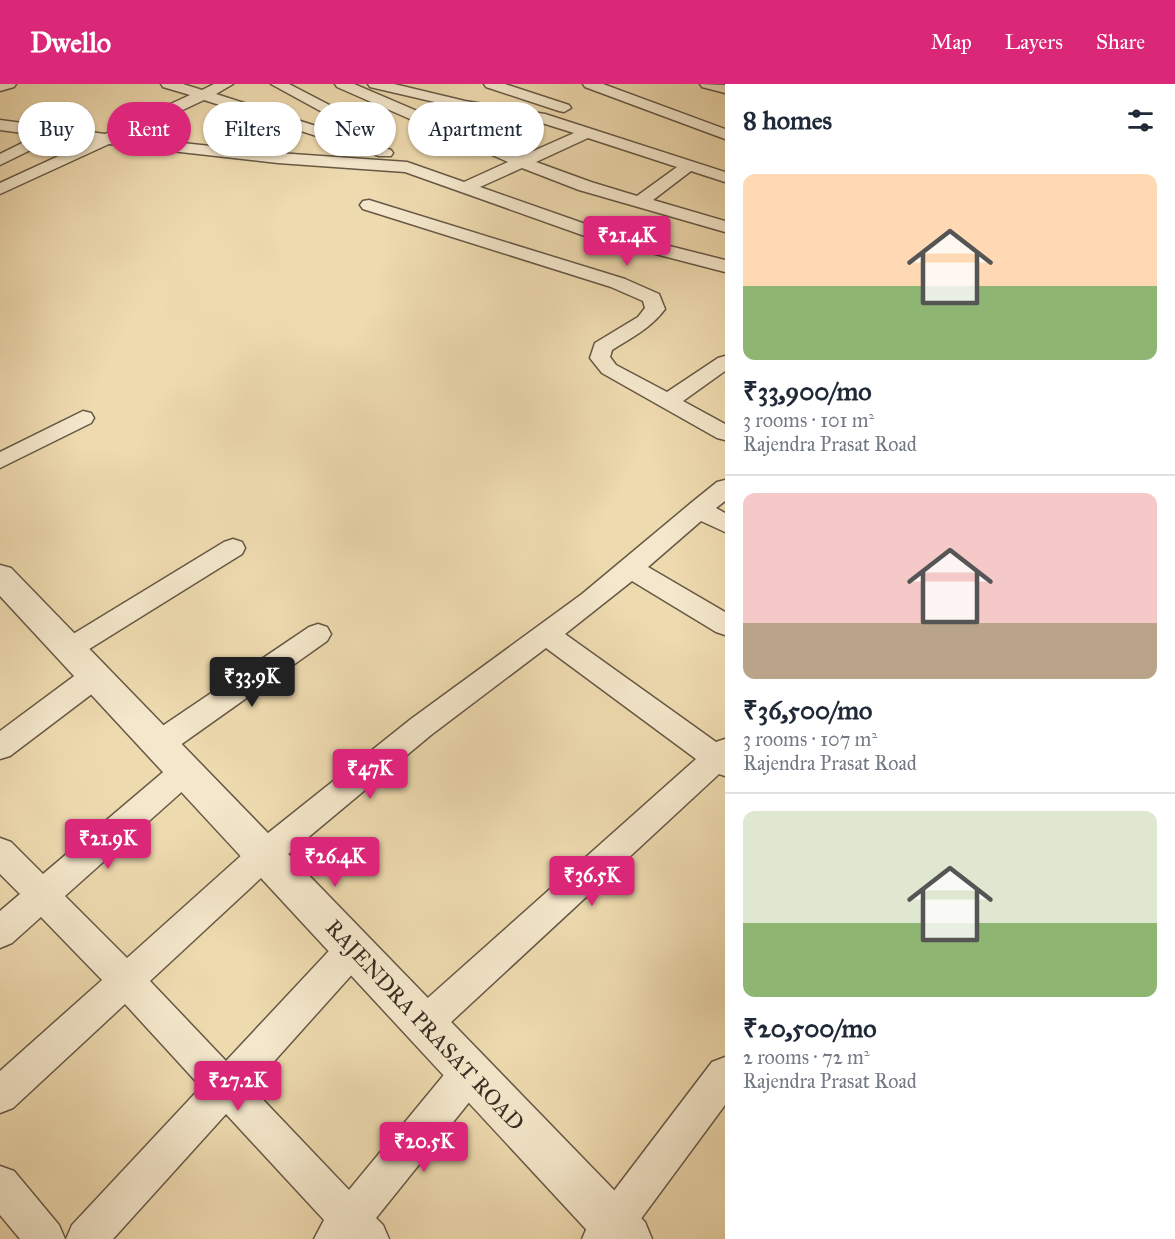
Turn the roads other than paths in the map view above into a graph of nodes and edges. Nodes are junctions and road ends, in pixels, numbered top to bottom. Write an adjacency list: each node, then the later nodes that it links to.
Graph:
1 (9, 84): 10 (street)
2 (168, 84): 13 (street)
3 (226, 84): 13 (street)
4 (278, 84): 22 (street)
5 (342, 84): 26 (street)
6 (375, 84): 15 (street)
7 (491, 84): 15 (street)
8 (590, 84): 12 (street)
9 (707, 84): 11 (street)
10 (0, 87)
11 (725, 89)
12 (613, 92): 14 (street); 19 (street)
13 (202, 95): 21 (street); 24 (street)
14 (594, 101)
15 (552, 121): 18 (street)
16 (0, 125): 17 (street)
17 (18, 127)
18 (587, 133): 26 (street); 27 (street)
19 (725, 134)
20 (95, 138): 21 (street)
21 (103, 139): 24 (street); 31 (street)
22 (402, 149): 24 (street); 28 (street)
23 (18, 151): 25 (street)
24 (383, 159): 28 (street)
25 (0, 160)
26 (524, 163): 30 (street); 32 (street)
27 (689, 165): 29 (street); 32 (street)
28 (422, 171): 30 (street)
29 (725, 177)
30 (466, 187): 35 (street)
31 (0, 189)
32 (640, 202): 34 (street)
33 (369, 205): 37 (street)
34 (725, 227)
35 (725, 266)
36 (725, 362): 37 (street)
37 (668, 402): 39 (street)
38 (83, 418): 40 (street)
39 (725, 433)
40 (0, 461)
41 (725, 488): 42 (street)
42 (699, 510): 43 (street); 45 (street)
43 (725, 524)
44 (233, 548): 50 (street)
45 (630, 568): 47 (street); 49 (street)
46 (0, 576): 50 (street, RAJENDRA PRASAT ROAD)
47 (725, 625)
48 (318, 634): 52 (street)
49 (546, 634): 53 (street); 55 (street)
50 (82, 663): 51 (street); 52 (street, RAJENDRA PRASAT ROAD)
51 (0, 747)
52 (172, 758): 55 (street, RAJENDRA PRASAT ROAD); 56 (street)
53 (722, 758): 60 (street)
54 (0, 852): 56 (street)
55 (264, 855): 58 (street, RAJENDRA PRASAT ROAD); 59 (street)
56 (41, 895): 57 (street); 59 (street)
57 (0, 932)
58 (353, 949): 60 (street, RAJENDRA PRASAT ROAD); 63 (street)
59 (125, 980): 63 (street); 64 (street)
60 (424, 1024): 61 (street, RAJENDRA PRASAT ROAD)
61 (470, 1072): 66 (street); 67 (street, RAJENDRA PRASAT ROAD)
62 (725, 1076): 67 (street)
63 (224, 1086): 66 (street); 69 (street)
64 (0, 1095)
65 (0, 1185): 68 (street)
66 (351, 1232)
67 (614, 1234)
68 (45, 1239)
69 (86, 1239)

